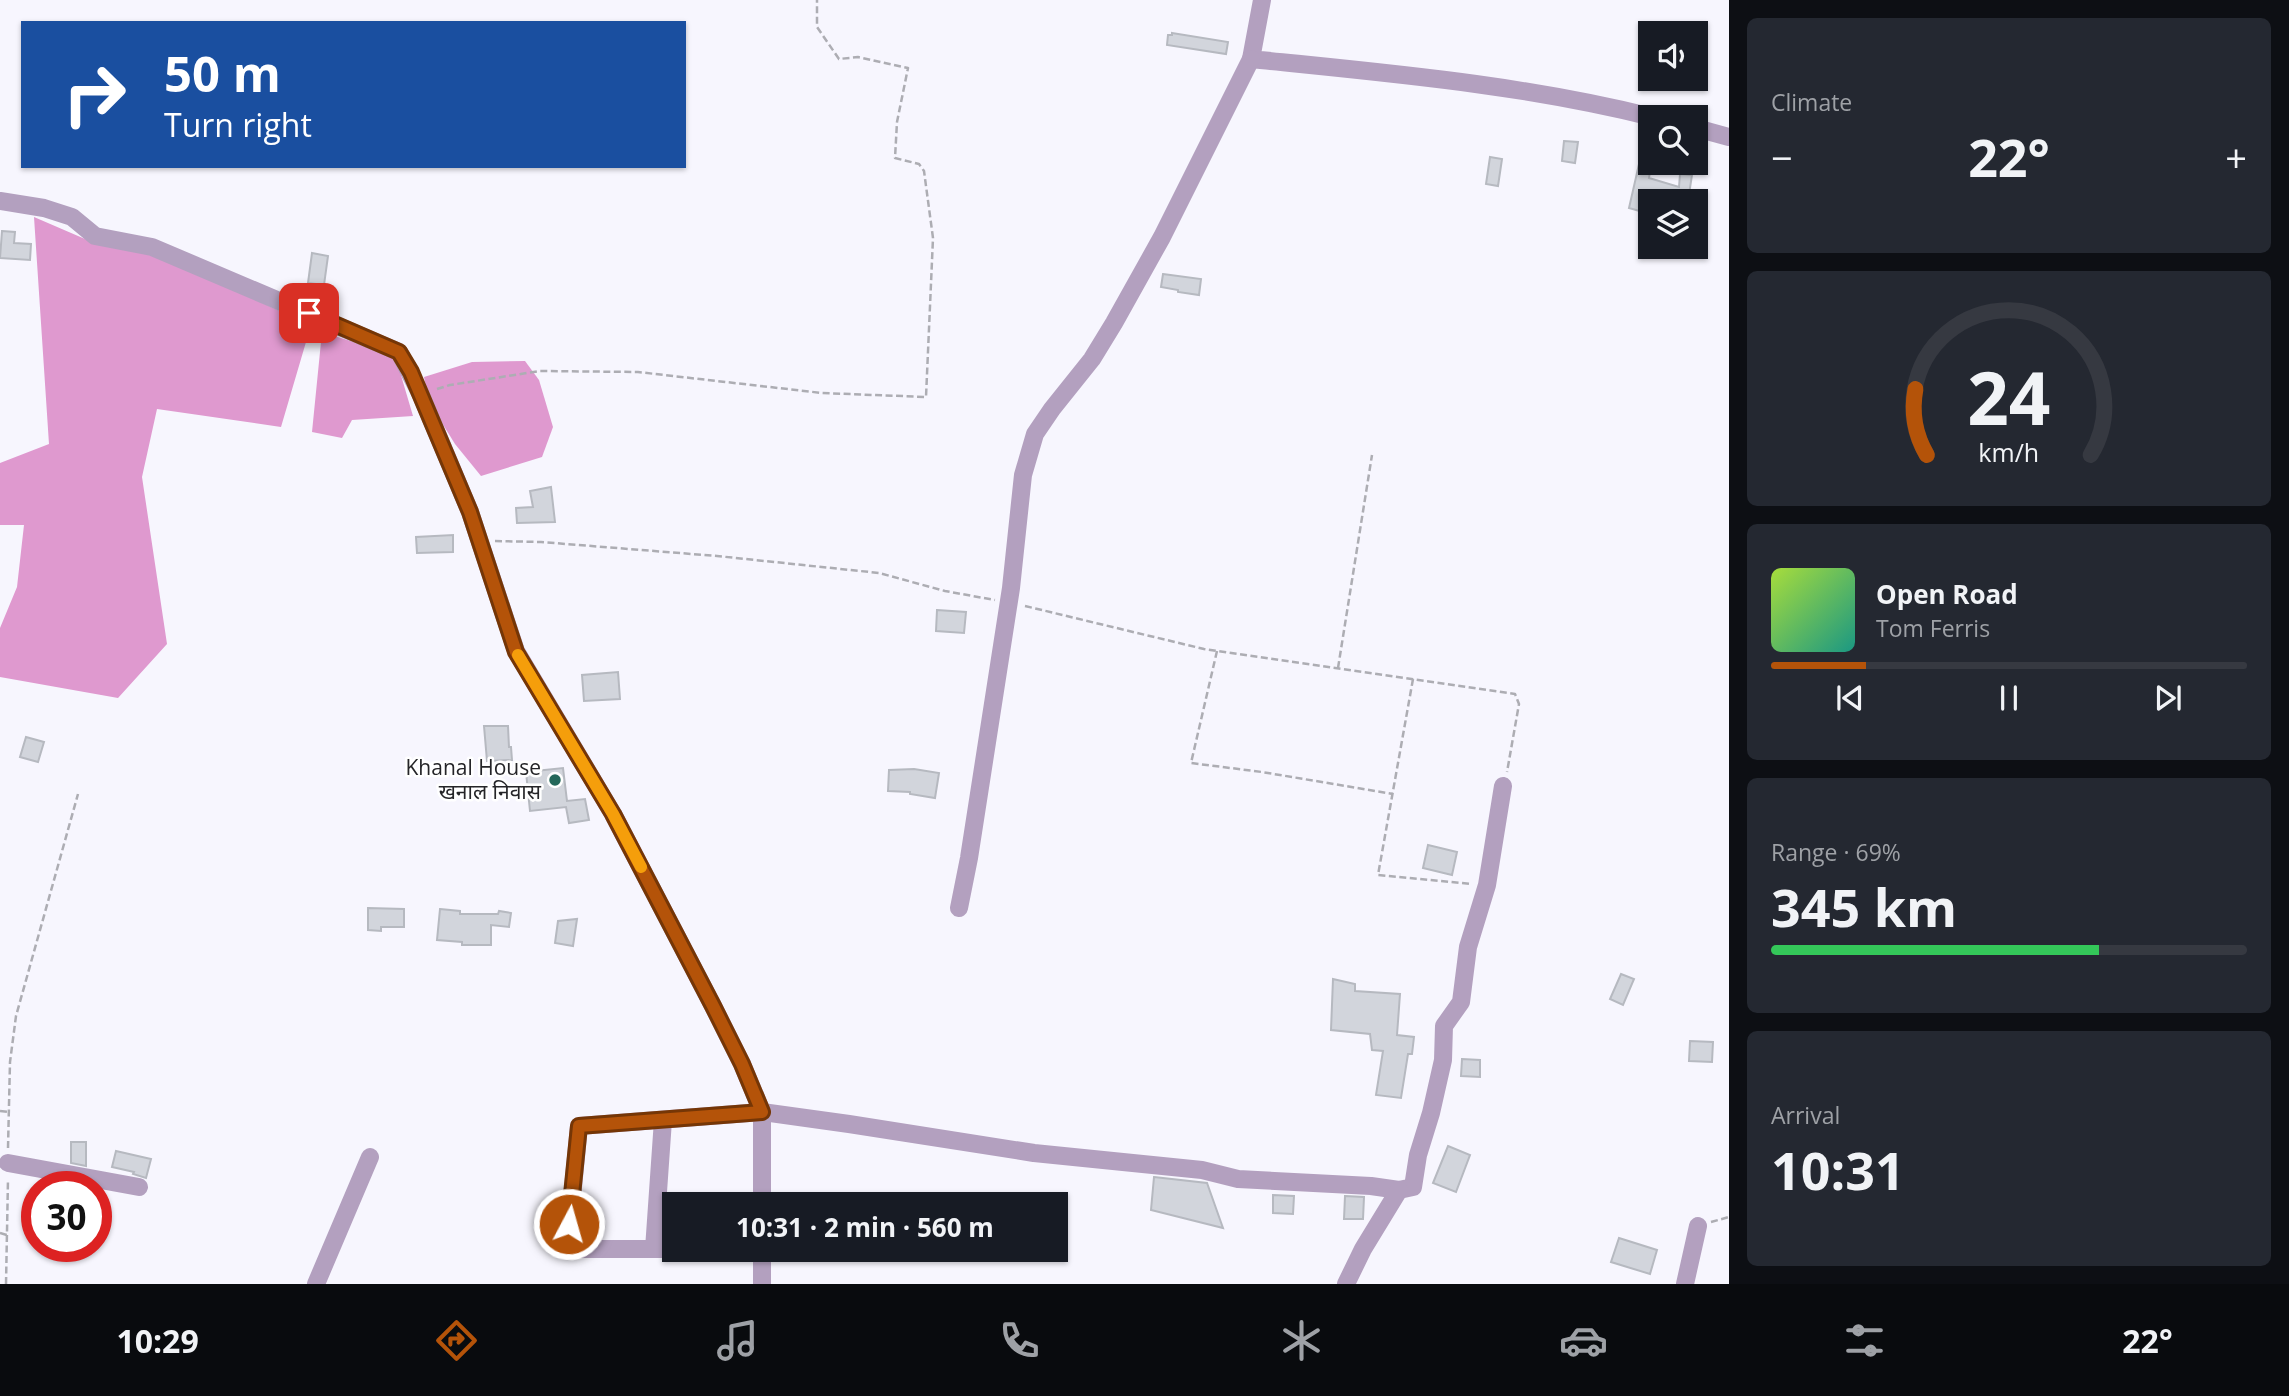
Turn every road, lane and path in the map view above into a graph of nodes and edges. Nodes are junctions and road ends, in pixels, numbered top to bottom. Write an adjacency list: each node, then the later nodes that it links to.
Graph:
1 (817, 0): 8 (path)
2 (1262, 0): 3 (street)
3 (1251, 59): 4 (street); 11 (street)
4 (1638, 114)
5 (1708, 131): 6 (street)
6 (1729, 137)
7 (0, 201): 8 (street)
8 (421, 395): 10 (street)
9 (1371, 455): 13 (path)
10 (478, 540): 11 (path); 22 (street)
11 (1009, 602): 12 (path); 19 (street)
12 (1217, 651): 13 (path); 17 (path)
13 (1338, 668): 14 (path)
14 (1413, 679): 15 (path); 17 (path)
15 (1503, 786): 18 (street)
16 (78, 794): 21 (path)
17 (1392, 794): 18 (path)
18 (1487, 885): 27 (street)
19 (959, 908)
20 (0, 1111): 21 (path)
21 (9, 1112): 25 (path)
22 (762, 1112): 23 (street); 27 (street); 28 (street)
23 (663, 1120): 32 (street); 32 (street)
24 (370, 1157): 36 (street)
25 (8, 1163): 26 (street); 31 (path)
26 (139, 1186)
27 (1399, 1190): 38 (street)
28 (762, 1192)
29 (1698, 1226): 39 (street)
30 (0, 1233): 31 (path)
31 (7, 1235): 35 (path)
32 (654, 1249): 33 (street)
33 (662, 1249)
34 (762, 1262): 37 (street)
35 (6, 1284)
36 (316, 1284)
37 (762, 1284)
38 (1346, 1284)
39 (1685, 1284)

